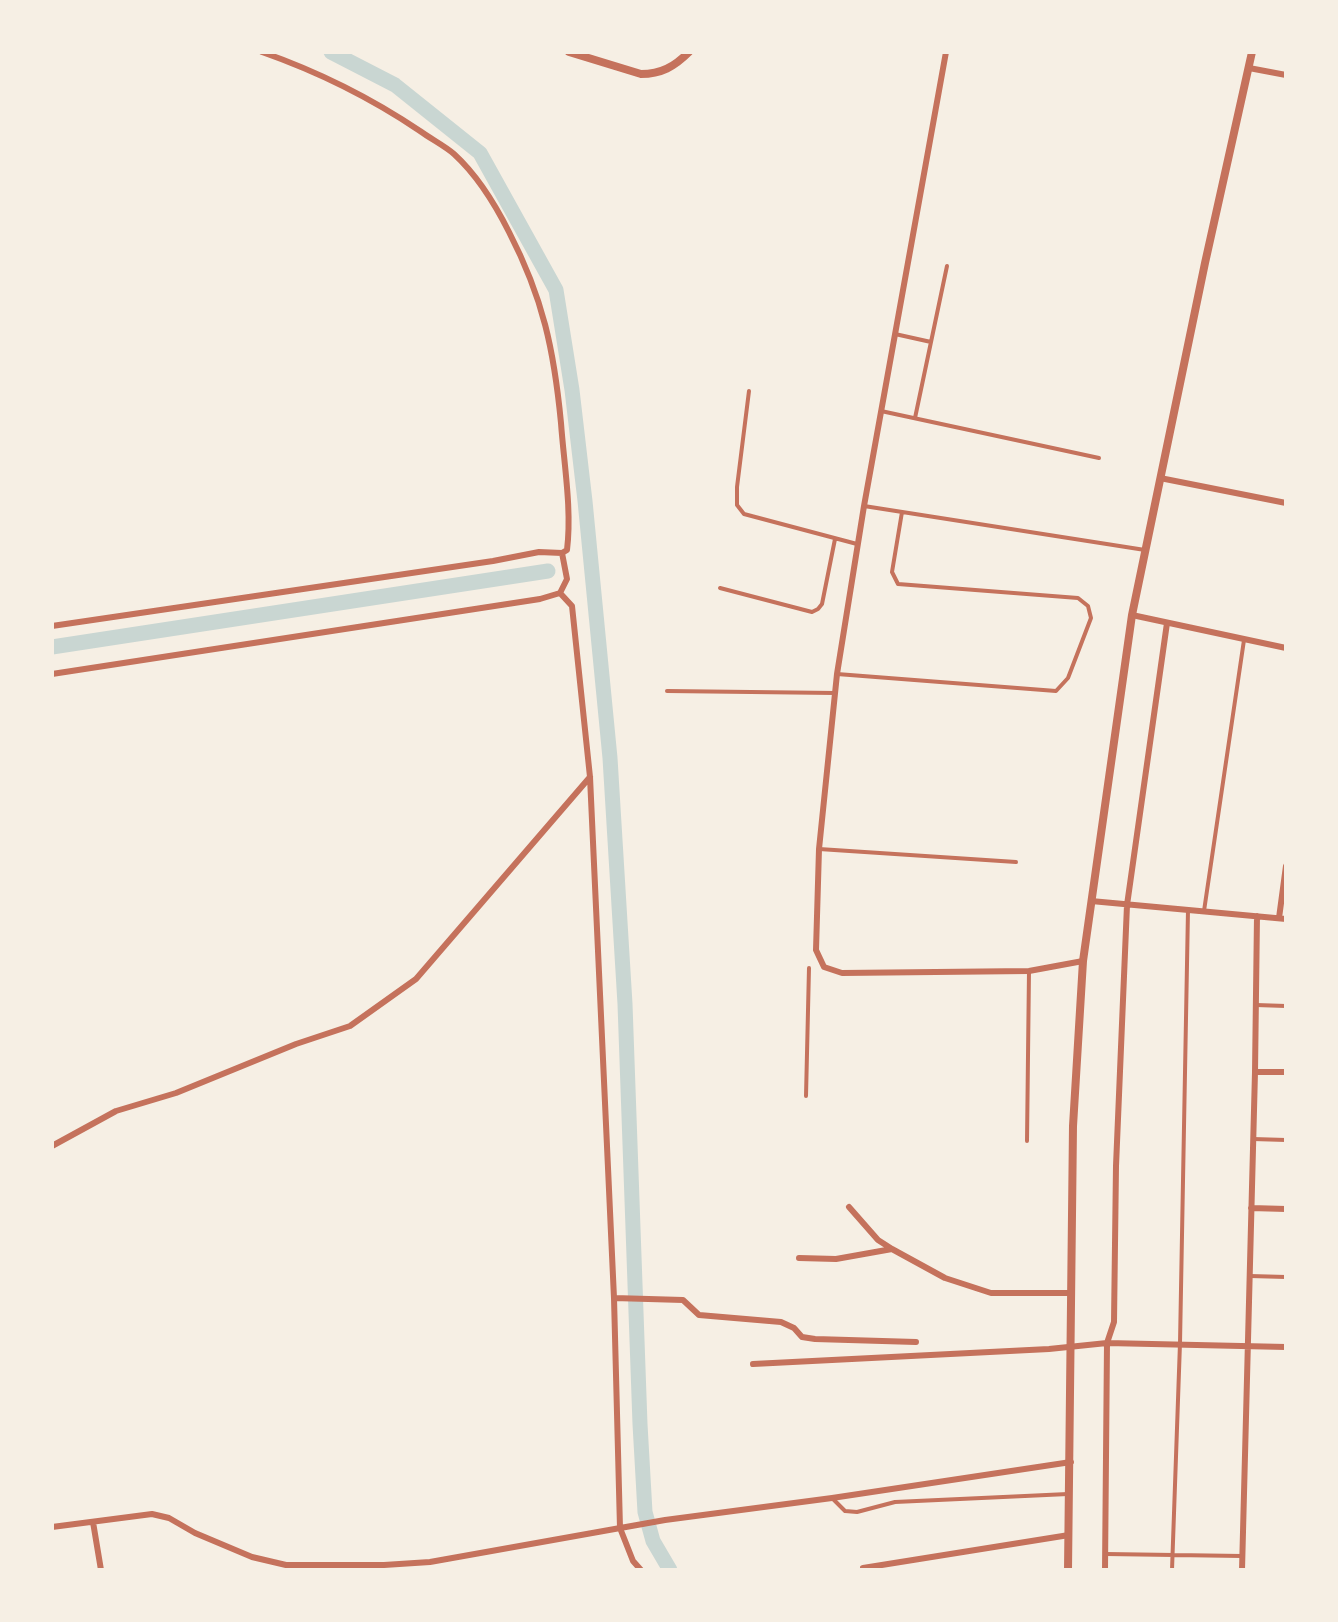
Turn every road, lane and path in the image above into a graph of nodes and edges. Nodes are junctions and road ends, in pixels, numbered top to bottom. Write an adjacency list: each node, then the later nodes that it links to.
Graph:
1 (262, 52): 22 (street)
2 (569, 52): 3 (street)
3 (689, 52)
4 (946, 52): 9 (street)
5 (1252, 52): 6 (street)
6 (1249, 68): 7 (street); 15 (street)
7 (1286, 75)
8 (947, 266): 10 (lane)
9 (895, 334): 10 (lane); 12 (street)
10 (931, 342): 13 (lane)
11 (748, 391): 19 (lane)
12 (881, 411): 13 (lane); 17 (street)
13 (915, 418): 14 (lane)
14 (1099, 458)
15 (1160, 478): 16 (street); 21 (street)
16 (1286, 503)
17 (864, 506): 18 (lane); 20 (street)
18 (902, 512): 21 (lane); 31 (lane)
19 (834, 539): 20 (lane); 23 (lane)
20 (858, 544): 31 (street)
21 (1146, 550): 25 (street)
22 (562, 553): 24 (street); 27 (street)
23 (720, 588)
24 (560, 593): 30 (street); 34 (street)
25 (1132, 615): 26 (street); 38 (street)
26 (1167, 623): 28 (street); 39 (street)
27 (52, 626)
28 (1244, 640): 29 (street); 41 (lane)
29 (1286, 648)
30 (52, 674)
31 (837, 674): 33 (street)
32 (667, 691): 33 (lane)
33 (836, 693): 35 (street)
34 (590, 777): 55 (street); 64 (street)
35 (819, 849): 36 (lane); 46 (street)
36 (1016, 862)
37 (1286, 866): 43 (street)
38 (1090, 901): 39 (street); 44 (street)
39 (1127, 905): 40 (street); 66 (street)
40 (1188, 910): 41 (street); 67 (lane)
41 (1204, 911): 42 (street)
42 (1257, 916): 43 (street); 47 (street)
43 (1282, 919)
44 (1083, 961): 46 (street); 63 (street)
45 (809, 968): 51 (lane)
46 (1029, 970): 54 (lane)
47 (1256, 1005): 48 (lane); 49 (street)
48 (1286, 1005)
49 (1255, 1072): 50 (street); 52 (street)
50 (1286, 1072)
51 (806, 1096)
52 (1253, 1139): 53 (lane); 57 (street)
53 (1286, 1140)
54 (1028, 1141)
55 (52, 1146)
56 (849, 1207): 59 (street)
57 (1251, 1208): 58 (street); 61 (street)
58 (1286, 1209)
59 (892, 1249): 60 (street); 63 (street)
60 (799, 1258)
61 (1249, 1276): 62 (lane); 68 (street)
62 (1286, 1277)
63 (1070, 1293): 70 (street)
64 (614, 1298): 65 (street); 77 (street)
65 (916, 1342)
66 (1107, 1342): 67 (street); 70 (street); 79 (street)
67 (1180, 1343): 68 (street); 80 (lane)
68 (1247, 1346): 69 (street); 81 (street)
69 (1286, 1347)
70 (1070, 1348): 71 (street); 72 (street)
71 (753, 1365)
72 (1071, 1462): 73 (street); 74 (street)
73 (1069, 1494): 74 (lane); 78 (street)
74 (832, 1498): 77 (street)
75 (93, 1522): 76 (street); 82 (street); 84 (street)
76 (52, 1527)
77 (620, 1528): 82 (street); 85 (street)
78 (1069, 1535): 83 (street); 86 (street)
79 (1105, 1554): 80 (lane); 87 (street)
80 (1172, 1554): 81 (lane); 88 (lane)
81 (1242, 1556): 89 (street)
82 (430, 1566)
83 (863, 1568)
84 (101, 1569)
85 (641, 1569)
86 (1068, 1569)
87 (1105, 1569)
88 (1172, 1569)
89 (1242, 1569)

